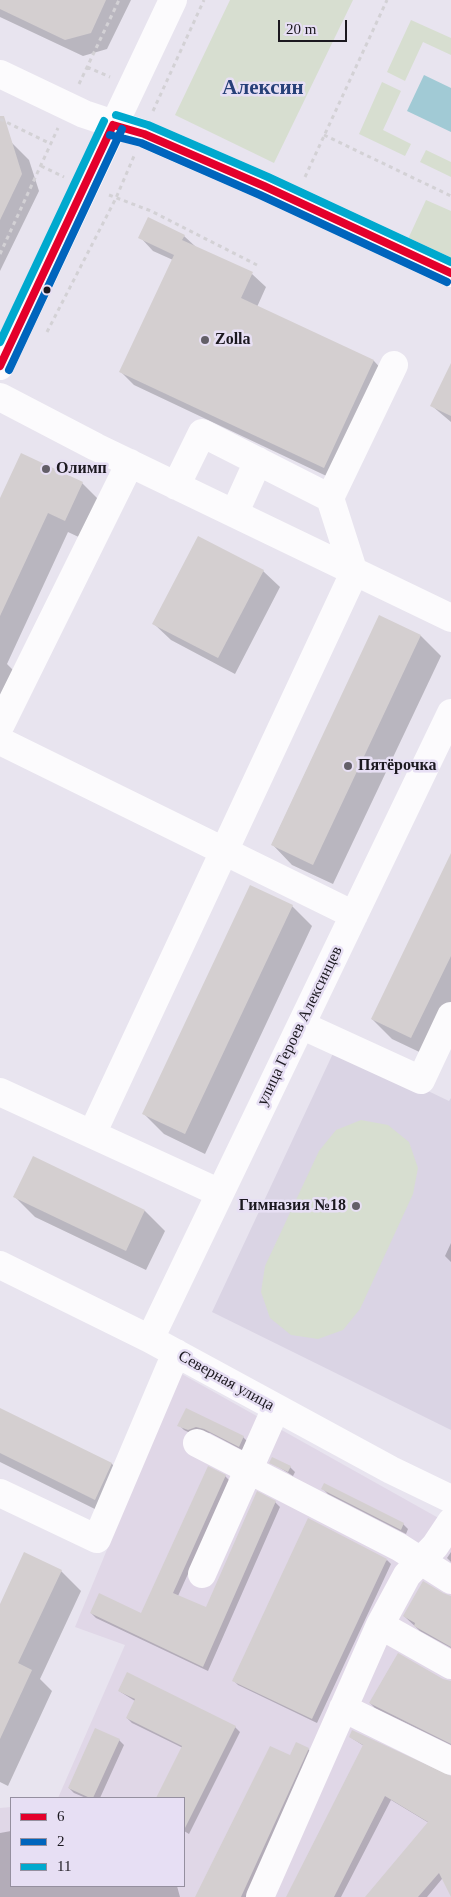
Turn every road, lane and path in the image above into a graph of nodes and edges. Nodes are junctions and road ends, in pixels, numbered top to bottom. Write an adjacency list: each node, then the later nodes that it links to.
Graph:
1 (173, 0): 6 (street)
2 (204, 0): 7 (path)
3 (387, 0): 8 (path)
4 (0, 74): 6 (street)
5 (0, 119): 9 (path)
6 (113, 125): 7 (street); 11 (street)
7 (144, 134): 13 (path); 14 (street)
8 (324, 135): 12 (path); 14 (path)
9 (51, 144)
10 (41, 166): 11 (path)
11 (84, 186): 13 (path); 19 (street)
12 (451, 196)
13 (116, 198): 15 (path); 17 (path)
14 (294, 200): 16 (street)
15 (257, 265)
16 (451, 273)
17 (46, 333)
18 (394, 365): 24 (street)
19 (0, 366)
20 (0, 397): 22 (street)
21 (258, 461): 23 (street); 24 (street); 25 (street)
22 (130, 463): 23 (street); 29 (street)
23 (176, 486): 25 (street)
24 (330, 498): 26 (street)
25 (235, 512): 26 (street)
26 (354, 573): 27 (street); 31 (street)
27 (451, 618)
28 (451, 713): 32 (street, улица Героев Алексинцев)
29 (0, 726)
30 (0, 741): 31 (street)
31 (225, 851): 32 (street); 36 (street)
32 (354, 915): 34 (street, улица Героев Алексинцев)
33 (451, 1016): 34 (street)
34 (301, 1025): 37 (street, улица Героев Алексинцев)
35 (0, 1092): 36 (street)
36 (92, 1134): 37 (street)
37 (220, 1193): 39 (street, улица Героев Алексинцев)
38 (0, 1265): 39 (street, Северная улица)
39 (150, 1339): 40 (street, Северная улица)
40 (176, 1353): 41 (street, Северная улица); 45 (street)
41 (276, 1408): 43 (street); 44 (street, Северная улица)
42 (197, 1443): 43 (street)
43 (249, 1470): 47 (street); 48 (street)
44 (451, 1499)
45 (2, 1501)
46 (451, 1522): 47 (street)
47 (420, 1561): 49 (street); 50 (street)
48 (202, 1574)
49 (451, 1580)
50 (380, 1625): 51 (street); 52 (street)
51 (451, 1665)
52 (343, 1708): 53 (street); 54 (street)
53 (451, 1762)
54 (260, 1897)

